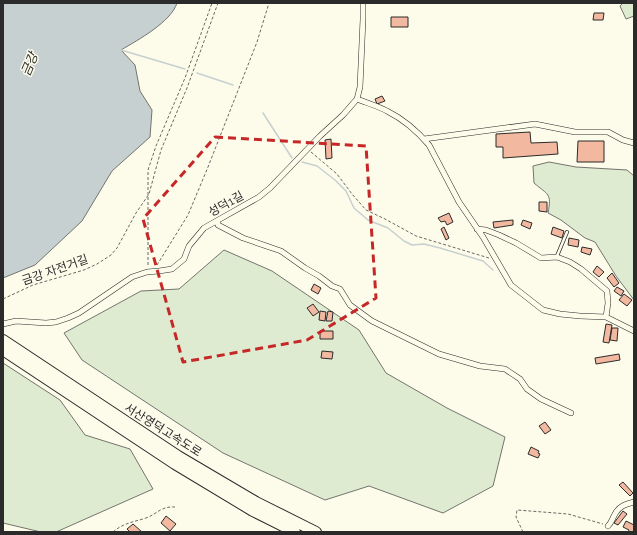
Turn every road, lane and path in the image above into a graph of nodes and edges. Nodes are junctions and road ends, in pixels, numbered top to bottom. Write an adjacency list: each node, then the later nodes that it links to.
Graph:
1 (212, 3): 9 (path)
2 (218, 3): 9 (path)
3 (269, 3): 15 (path)
4 (362, 3): 5 (street)
5 (358, 99): 6 (street); 8 (street, 성덕1길)
6 (424, 139): 7 (street); 11 (street)
7 (634, 143)
8 (307, 150): 10 (street, 성덕1길); 14 (path)
9 (149, 194): 16 (path); 17 (path, 금강 자전거길)
10 (217, 221): 15 (street, 성덕1길); 23 (street)
11 (478, 229): 13 (street); 14 (street)
12 (567, 232): 13 (lane)
13 (557, 257): 18 (street)
14 (496, 260): 18 (street)
15 (153, 271): 16 (street, 성덕1길)
16 (147, 272): 19 (street, 성덕1길)
17 (3, 299)
18 (606, 317): 20 (street)
19 (3, 324)
20 (634, 331)
21 (3, 340): 29 (highway, 서산영덕고속도로)
22 (3, 350): 28 (highway, 서산영덕고속도로)
23 (571, 414)
24 (634, 502): 26 (street)
25 (175, 507): 27 (path)
26 (608, 526): 30 (path)
27 (113, 532)
28 (295, 532)
29 (316, 532)
30 (523, 532)

